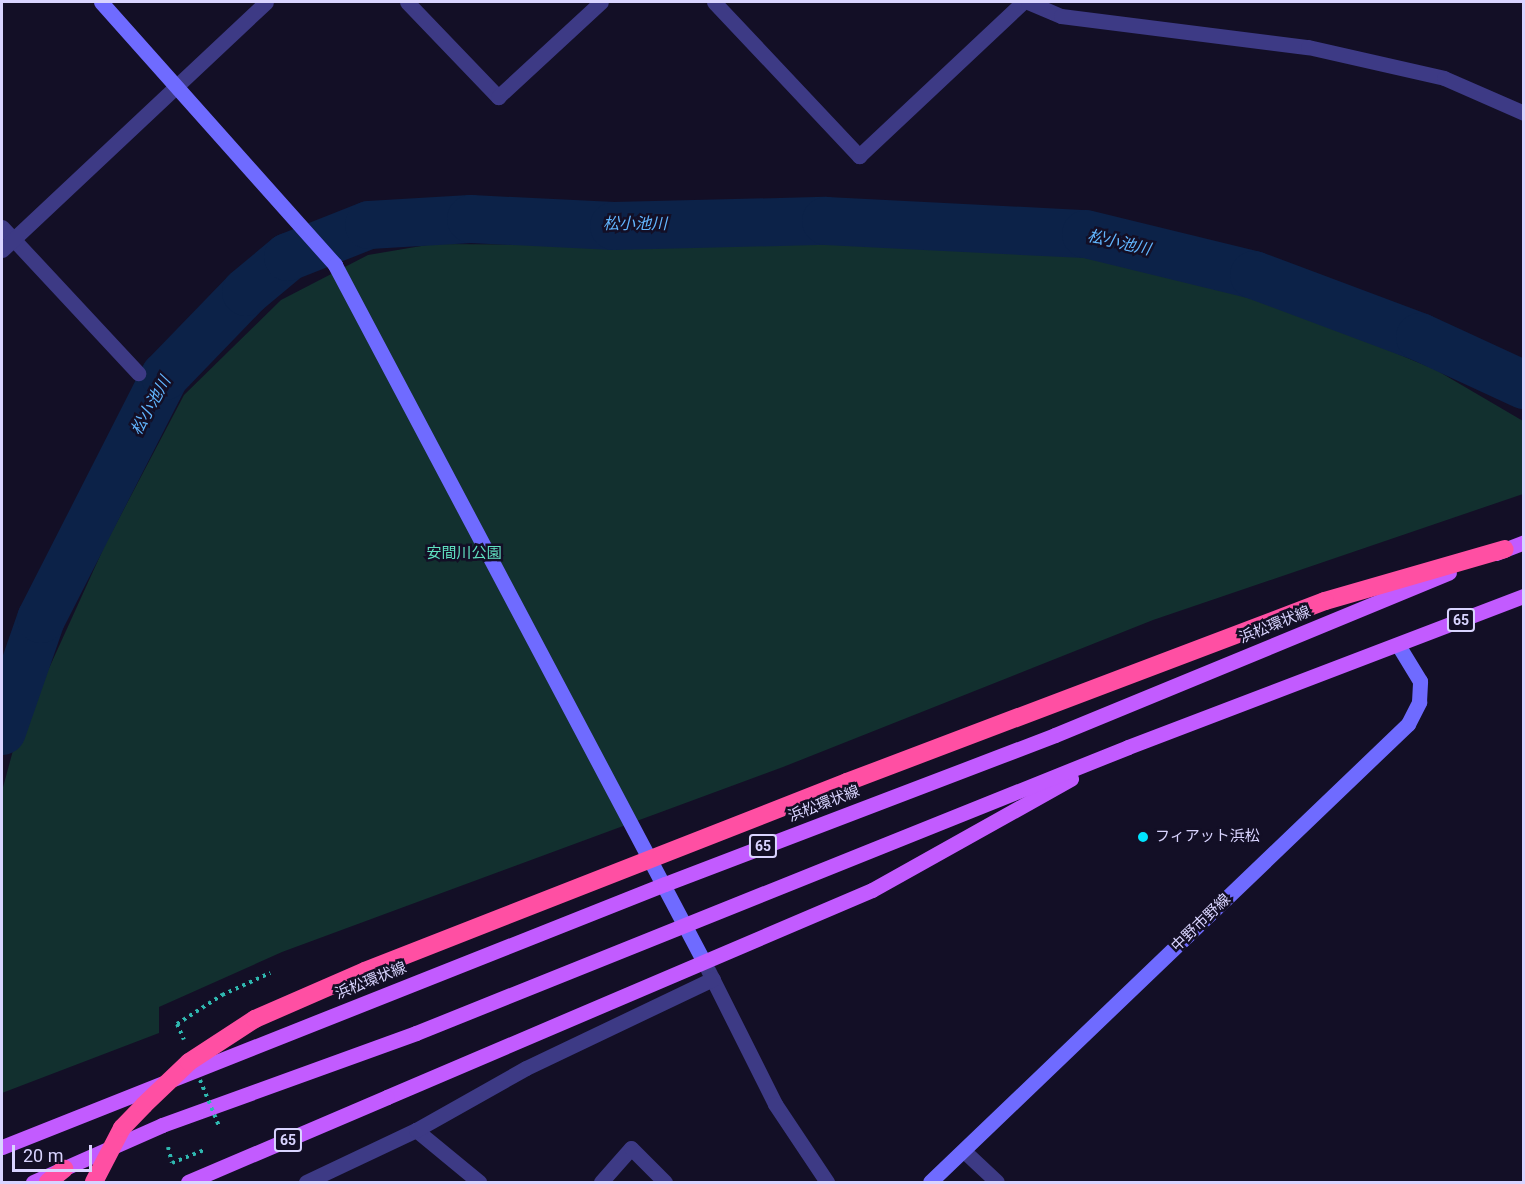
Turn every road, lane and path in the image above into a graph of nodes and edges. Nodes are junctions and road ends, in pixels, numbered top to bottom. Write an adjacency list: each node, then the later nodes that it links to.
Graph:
1 (101, 2): 8 (street)
2 (266, 2): 8 (street)
3 (407, 2): 4 (street)
4 (601, 2)
5 (714, 2): 6 (street)
6 (1023, 2)
7 (1028, 2): 9 (street)
8 (176, 84): 11 (street); 18 (street)
9 (1524, 113)
10 (2, 227): 11 (street)
11 (7, 244): 12 (street)
12 (138, 373)
13 (1524, 542): 14 (main road, 浜松環状線 / 65)
14 (1505, 549): 18 (main road, 浜松環状線 / 65); 34 (highway, bridge)
15 (1524, 596): 16 (main road, 65)
16 (1398, 645): 17 (main road, 65); 30 (street, 中野市野線)
17 (1128, 747): 19 (main road, 65); 20 (main road, 65)
18 (665, 884): 19 (street); 29 (main road, 浜松環状線 / 65)
19 (686, 927): 20 (street); 31 (main road, 65)
20 (703, 960): 22 (street); 35 (main road, 65, bridge)
21 (270, 973): 23 (path)
22 (713, 979): 26 (street); 40 (street)
23 (177, 1024)
24 (219, 1125): 25 (path)
25 (208, 1130)
26 (416, 1130): 36 (street); 37 (street)
27 (177, 1144): 28 (path)
28 (216, 1145)
29 (2, 1147)
30 (964, 1151): 41 (street, 中野市野線); 42 (street)
31 (64, 1169): 32 (main road, 65); 33 (highway)
32 (33, 1182)
33 (48, 1182)
34 (94, 1182)
35 (188, 1182)
36 (306, 1182)
37 (479, 1182)
38 (601, 1182): 39 (street)
39 (665, 1182)
40 (827, 1182)
41 (930, 1182)
42 (997, 1182)

